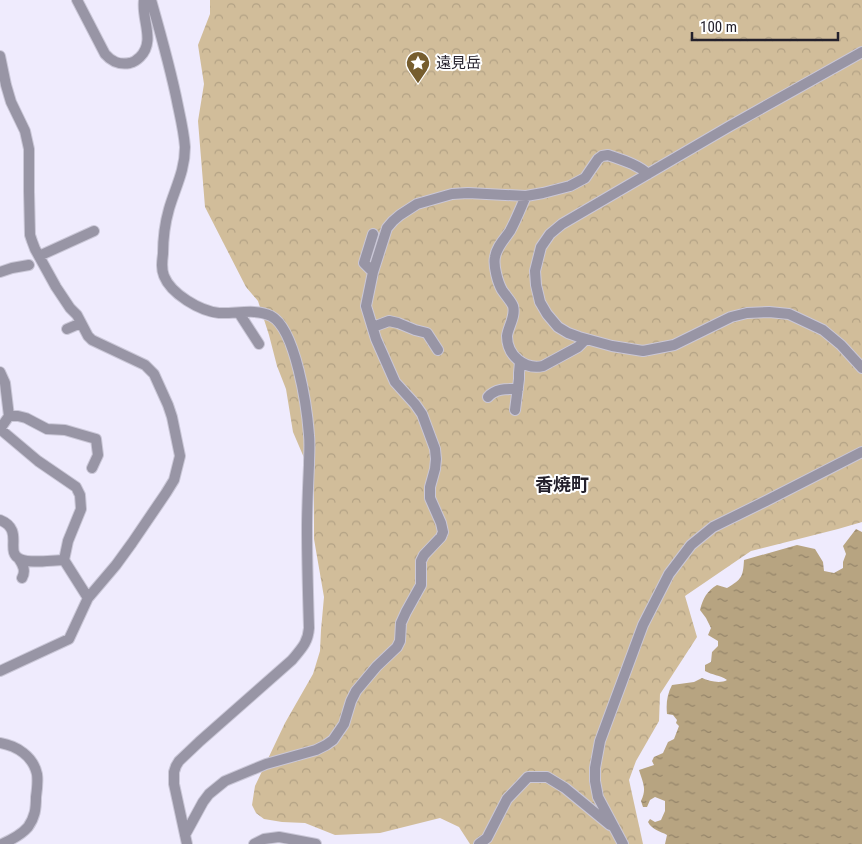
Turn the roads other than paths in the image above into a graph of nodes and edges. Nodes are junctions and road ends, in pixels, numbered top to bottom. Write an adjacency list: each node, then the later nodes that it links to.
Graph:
1 (77, 0): 2 (street)
2 (144, 0)
3 (151, 0): 15 (street)
4 (862, 52): 7 (street)
5 (0, 56): 6 (street)
6 (3, 85): 11 (street)
7 (648, 174): 8 (street); 19 (street)
8 (526, 196): 14 (street); 22 (street)
9 (94, 232): 11 (street)
10 (373, 234): 14 (street)
11 (39, 256): 16 (street)
12 (29, 265): 13 (street)
13 (0, 272)
14 (373, 272): 17 (street)
15 (239, 313): 20 (street); 40 (street)
16 (81, 323): 18 (street); 36 (street)
17 (373, 327): 21 (street); 40 (street)
18 (67, 330)
19 (586, 339): 22 (street); 23 (street)
20 (259, 344)
21 (438, 350)
22 (520, 362): 25 (street)
23 (862, 368)
24 (0, 372): 28 (street)
25 (518, 389): 26 (street); 27 (street)
26 (488, 397)
27 (515, 410)
28 (8, 416): 29 (street); 31 (street)
29 (0, 429): 34 (street)
30 (862, 452): 39 (street)
31 (92, 468)
32 (0, 520): 33 (street)
33 (20, 559): 34 (street); 35 (street)
34 (64, 560): 36 (street)
35 (22, 578)
36 (88, 598): 37 (street)
37 (0, 671)
38 (0, 744): 41 (street)
39 (615, 828): 44 (street); 45 (street)
40 (186, 840)
41 (2, 844)
42 (254, 844): 43 (street)
43 (316, 844)
44 (479, 844)
45 (623, 844)

